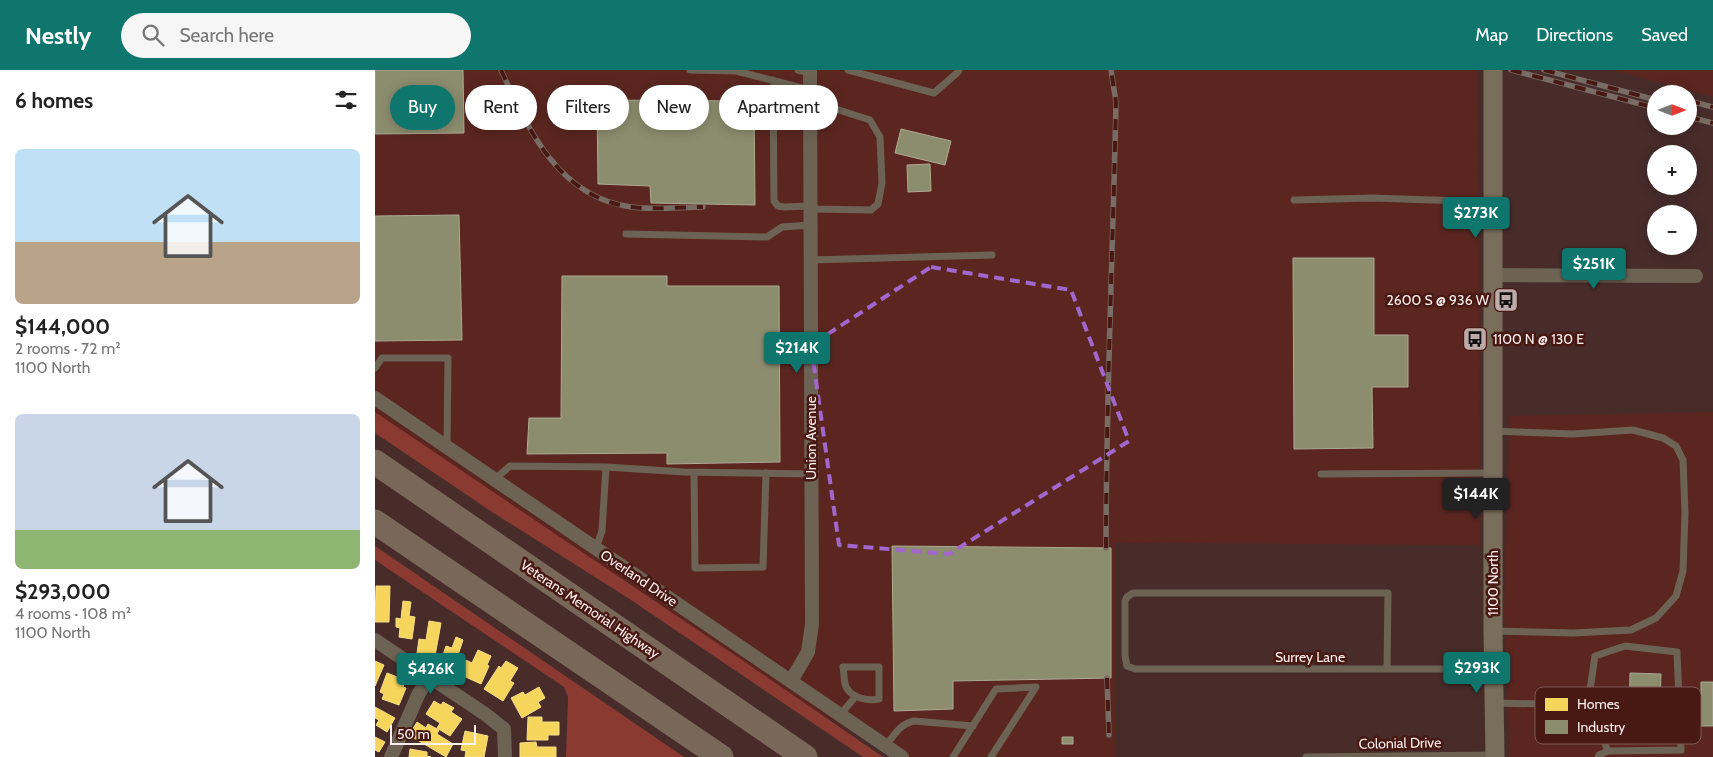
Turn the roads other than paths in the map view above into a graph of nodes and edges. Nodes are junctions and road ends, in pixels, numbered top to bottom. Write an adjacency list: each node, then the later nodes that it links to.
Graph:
1 (690, 70): 6 (lane)
2 (848, 70): 3 (lane)
3 (959, 70)
4 (1493, 70): 12 (main road, 1100 North)
5 (806, 71): 8 (street, Union Avenue)
6 (773, 80): 7 (lane); 13 (lane)
7 (792, 85)
8 (809, 85)
9 (838, 110): 13 (lane)
10 (810, 130): 13 (street, Union Avenue)
11 (1294, 200): 12 (lane)
12 (1493, 202): 18 (main road, 1100 North)
13 (811, 207): 14 (street, Union Avenue)
14 (811, 226): 15 (lane); 17 (street, Union Avenue)
15 (625, 234)
16 (992, 256): 17 (lane)
17 (811, 260): 29 (street, Union Avenue)
18 (1493, 275): 19 (street); 22 (main road, 1100 North)
19 (1696, 276)
20 (375, 368): 23 (lane)
21 (375, 398): 23 (street, Overland Drive)
22 (1493, 431): 28 (main road, 1100 North); 34 (lane)
23 (447, 446): 31 (street, Overland Drive)
24 (375, 462): 57 (highway, Veterans Memorial Highway)
25 (606, 467): 26 (lane); 31 (lane); 33 (lane)
26 (694, 472): 27 (lane); 27 (lane)
27 (766, 473): 29 (lane)
28 (1493, 473): 30 (lane); 34 (main road, 1100 North)
29 (811, 474): 39 (street, Union Avenue)
30 (1321, 474)
31 (495, 480): 33 (street, Overland Drive)
32 (375, 522): 56 (highway)
33 (595, 548): 39 (street, Overland Drive)
34 (1493, 631): 37 (main road, 1100 North)
35 (375, 640): 38 (street)
36 (1387, 669): 36 (lane, Surrey Lane); 37 (lane, Surrey Lane)
37 (1493, 669): 43 (main road, 1100 North)
38 (430, 677): 54 (street); 55 (street)
39 (791, 681): 45 (street, Overland Drive)
40 (1590, 687): 41 (lane)
41 (1678, 687)
42 (856, 696): 42 (lane); 45 (lane)
43 (1494, 703): 44 (lane); 53 (main road, 1100 North)
44 (1535, 704)
45 (841, 715): 49 (street, Overland Drive)
46 (973, 726): 49 (lane); 52 (lane); 59 (lane)
47 (1605, 744): 51 (lane)
48 (1681, 744): 50 (lane)
49 (886, 746): 58 (street, Overland Drive)
50 (1681, 750): 51 (lane); 62 (lane)
51 (1608, 751): 61 (lane)
52 (957, 756)
53 (1495, 756): 60 (lane, Colonial Drive)
54 (391, 757)
55 (505, 757)
56 (721, 757)
57 (805, 757)
58 (902, 757)
59 (991, 757)
60 (1306, 757)
61 (1598, 757)
62 (1688, 757)

